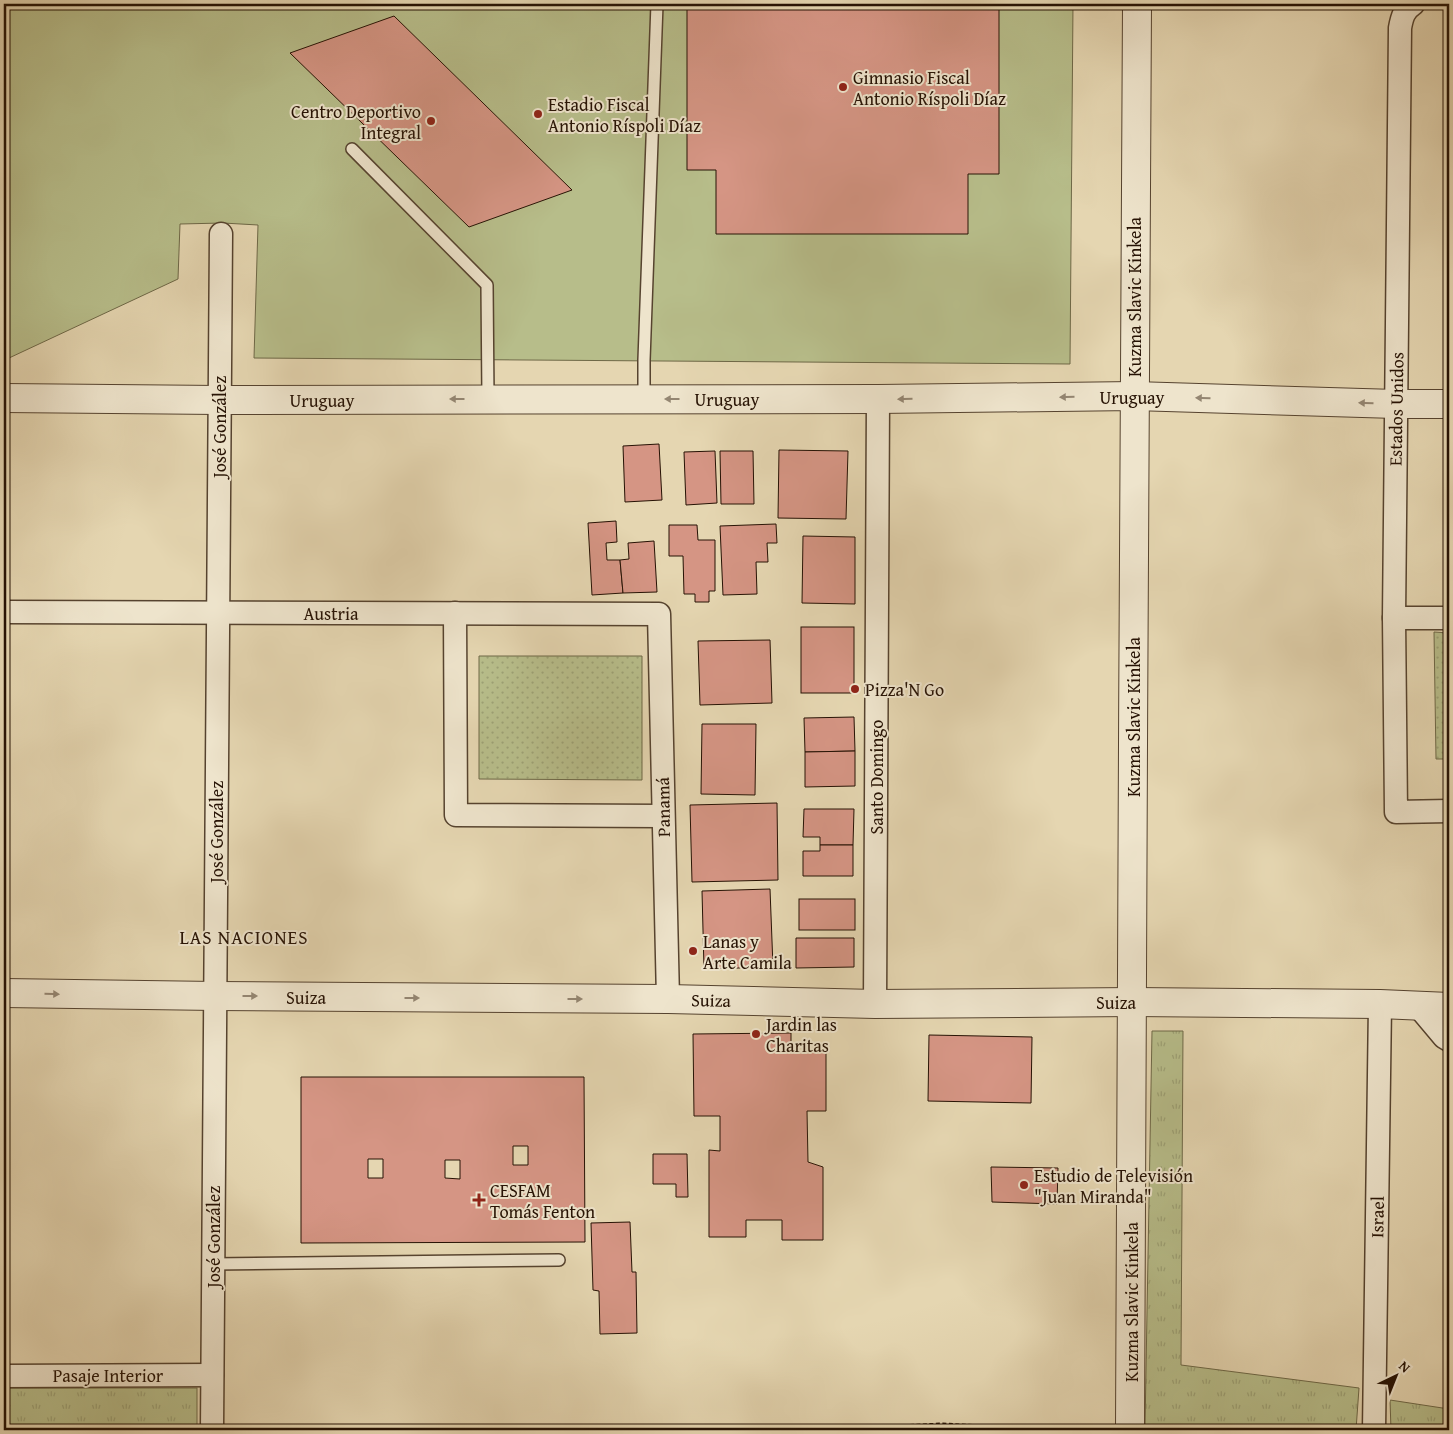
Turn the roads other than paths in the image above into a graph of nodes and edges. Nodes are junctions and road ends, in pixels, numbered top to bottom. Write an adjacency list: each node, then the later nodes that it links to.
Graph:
1 (657, 4): 9 (lane)
2 (1137, 4): 6 (street, Kuzma Slavic Kinkela)
3 (1410, 6): 12 (street, Estados Unidos)
4 (352, 149): 8 (lane)
5 (221, 234): 11 (street, José González)
6 (1134, 396): 10 (street, Uruguay, one-way to 10); 12 (street, Uruguay, one-way to 6); 25 (street, Kuzma Slavic Kinkela)
7 (4, 398): 11 (street, Uruguay)
8 (488, 399): 9 (street, Uruguay); 11 (street, Uruguay, one-way to 11)
9 (644, 399): 10 (street, Uruguay, one-way to 9)
10 (878, 399): 26 (street, Santo Domingo)
11 (219, 400): 15 (street, José González)
12 (1396, 404): 13 (street, Uruguay); 18 (street, Estados Unidos)
13 (1449, 404)
14 (4, 612): 15 (street, Austria)
15 (218, 613): 16 (street, Austria); 23 (street, José González)
16 (455, 613): 17 (street, Austria); 21 (street)
17 (659, 614): 21 (street, Panamá)
18 (1394, 618): 19 (street); 20 (street, Estados Unidos)
19 (1449, 618)
20 (1449, 811)
21 (663, 816): 24 (street, Panamá)
22 (4, 993): 23 (street, Suiza, one-way to 23)
23 (215, 996): 24 (street, Suiza, one-way to 24); 32 (street, José González)
24 (668, 999): 26 (street, Suiza)
25 (1133, 1002): 26 (street, Suiza); 27 (street, Suiza); 36 (street, Kuzma Slavic Kinkela)
26 (875, 1004)
27 (1380, 1004): 28 (street, Suiza); 37 (street, Israel)
28 (1418, 1006): 29 (street, Suiza); 30 (street)
29 (1449, 1006)
30 (1449, 1040)
31 (560, 1260): 32 (lane)
32 (213, 1264): 33 (street, José González)
33 (212, 1375): 34 (street, Pasaje Interior); 35 (street, José González)
34 (4, 1376)
35 (212, 1430)
36 (1130, 1430)
37 (1374, 1430)

